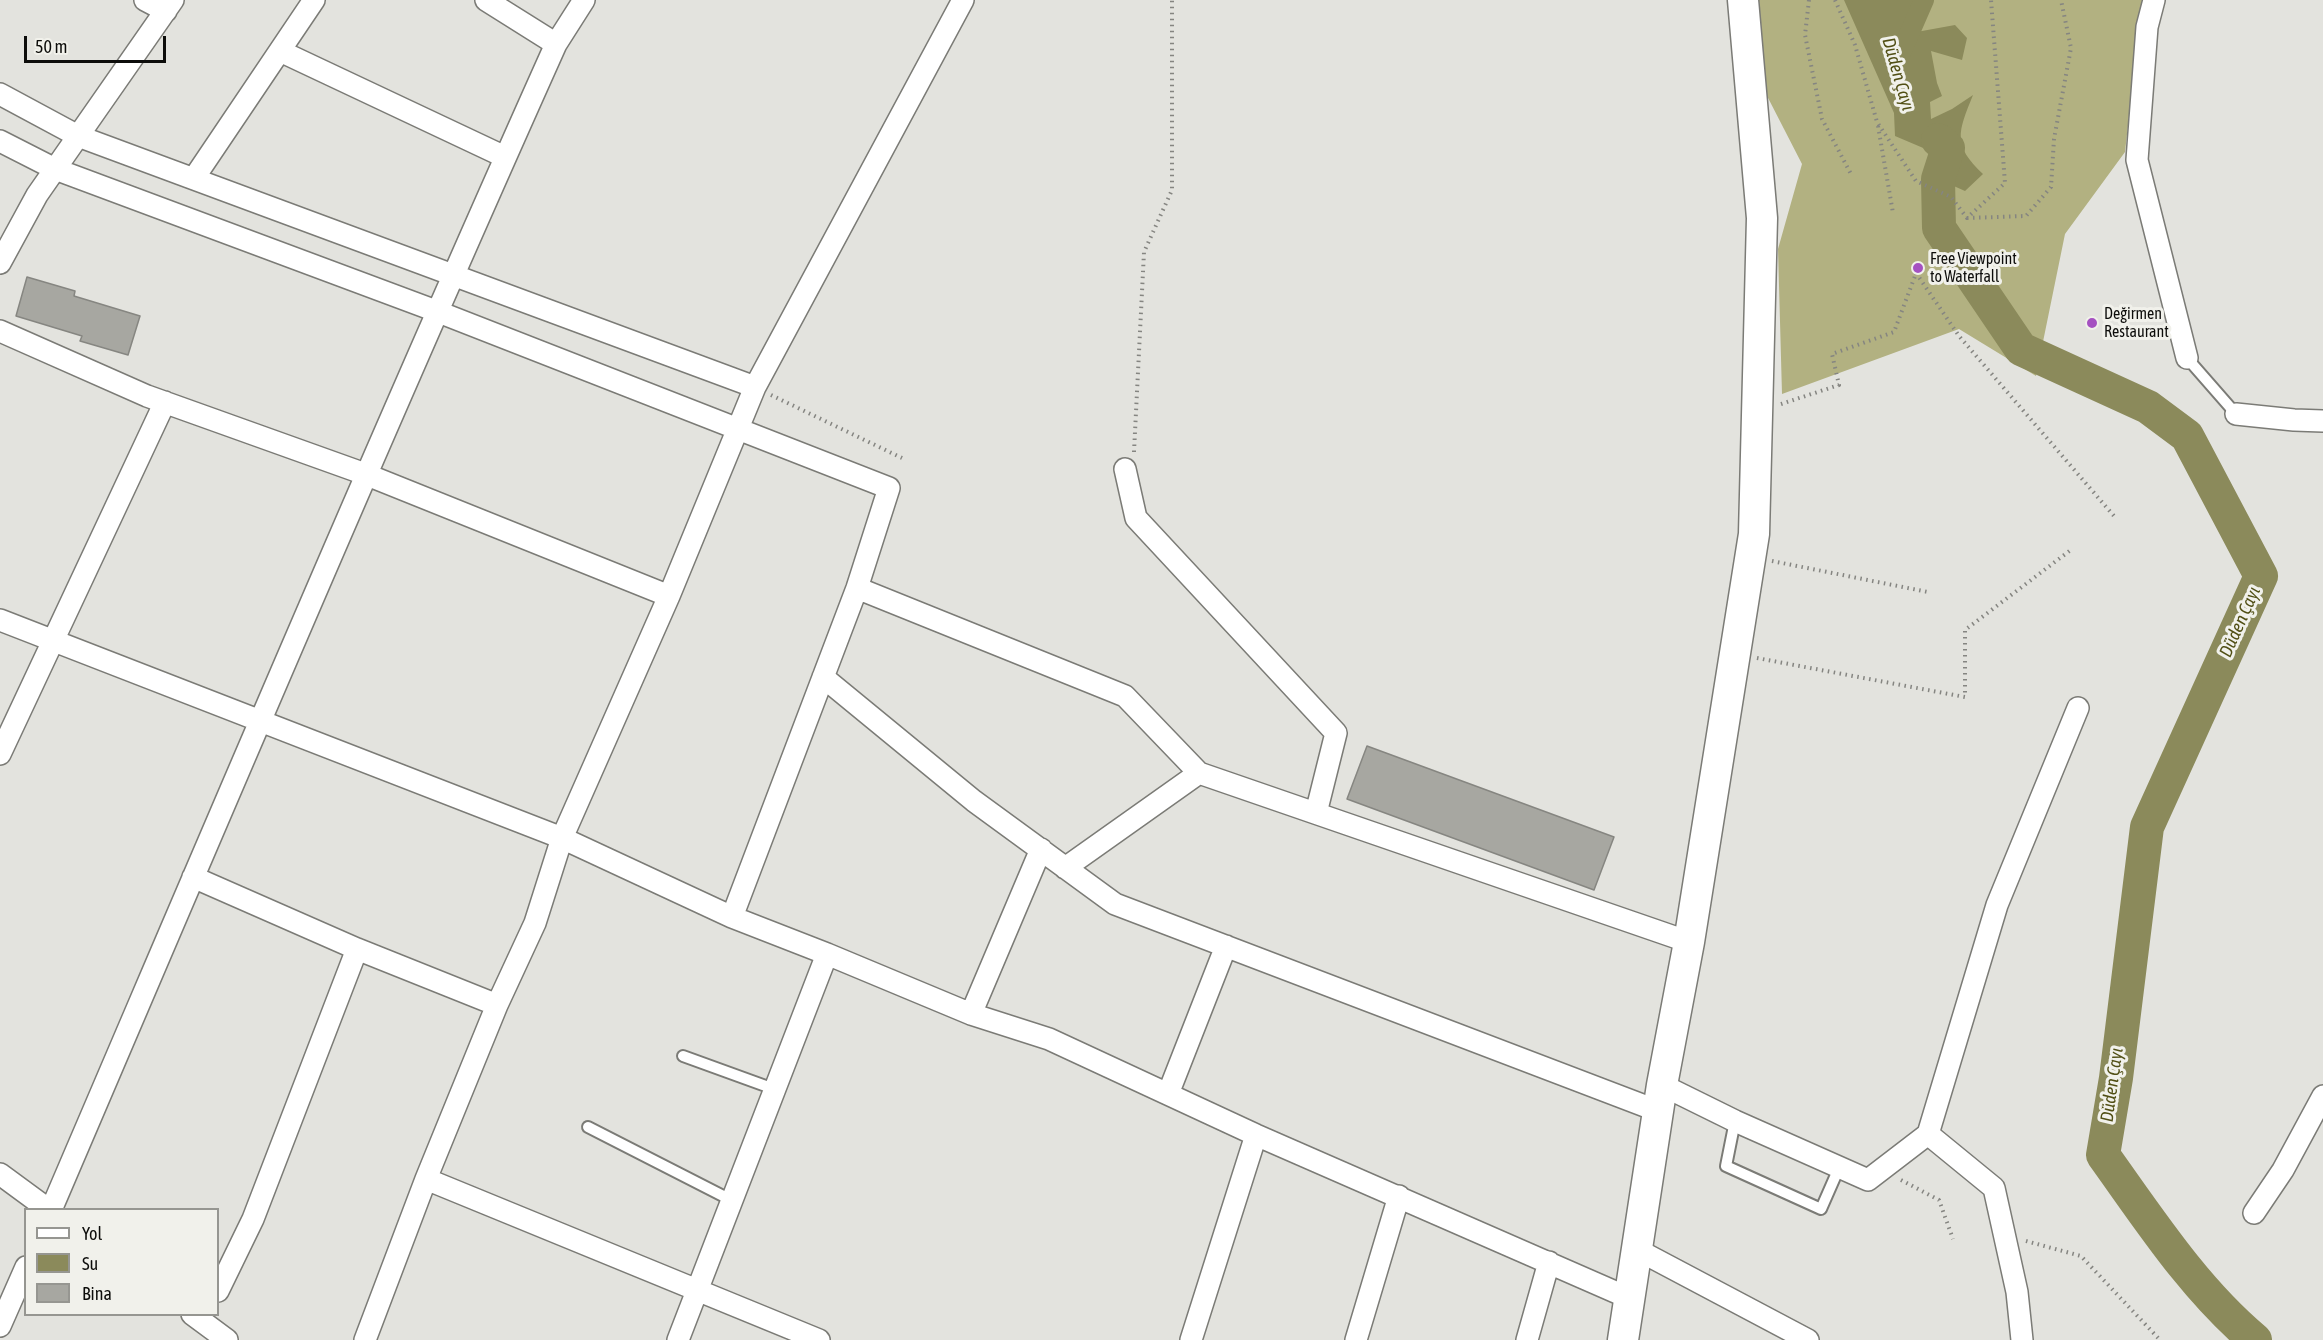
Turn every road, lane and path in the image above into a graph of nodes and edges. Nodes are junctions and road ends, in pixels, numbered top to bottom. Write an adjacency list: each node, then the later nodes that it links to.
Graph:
1 (145, 0): 13 (street)
2 (314, 0): 15 (street)
3 (486, 0): 14 (street)
4 (584, 0): 14 (street)
5 (963, 0): 33 (street)
6 (1172, 0): 40 (path)
7 (1743, 0): 35 (street)
8 (1809, 0): 22 (path)
9 (1836, 0): 17 (path)
10 (1991, 0): 25 (path)
11 (2061, 0): 25 (path)
12 (2154, 0): 32 (street)
13 (170, 5): 18 (street)
14 (556, 44): 20 (street)
15 (280, 51): 20 (street); 23 (street)
16 (0, 94): 18 (street)
17 (1877, 122): 24 (path); 25 (path)
18 (78, 136): 21 (street); 23 (street)
19 (0, 141): 21 (street)
20 (505, 157): 29 (street)
21 (55, 169): 26 (street); 30 (street)
22 (1852, 176)
23 (194, 178): 29 (street)
24 (1893, 213)
25 (1967, 219)
26 (0, 263)
27 (1918, 268): 28 (path)
28 (1916, 273): 35 (path); 42 (path)
29 (453, 274): 30 (street); 33 (street)
30 (436, 311): 38 (street); 41 (street)
31 (0, 331): 34 (street)
32 (2187, 358): 36 (lane)
33 (754, 387): 38 (street); 39 (path)
34 (165, 402): 41 (street); 49 (street)
35 (1757, 411): 44 (street)
36 (2236, 414): 37 (street)
37 (2323, 421)
38 (736, 429): 45 (street); 47 (street)
39 (902, 459)
40 (1125, 470): 56 (street)
41 (365, 474): 47 (street); 53 (street)
42 (2114, 516)
43 (2072, 549): 50 (path)
44 (1751, 557): 46 (path); 50 (street)
45 (857, 588): 51 (street); 55 (street)
46 (1928, 592)
47 (669, 596): 57 (street)
48 (0, 620): 49 (street)
49 (52, 641): 53 (street); 54 (street)
50 (1735, 654): 62 (street)
51 (823, 677): 58 (street); 61 (street)
52 (2078, 708): 75 (street)
53 (258, 721): 57 (street); 60 (street)
54 (0, 754)
55 (1198, 772): 56 (street); 59 (street)
56 (1316, 813): 62 (street)
57 (562, 838): 61 (street); 66 (street)
58 (1041, 849): 59 (street); 67 (street)
59 (1065, 868): 63 (street)
60 (193, 877): 64 (street); 84 (street)
61 (732, 917): 65 (street)
62 (1689, 942): 72 (street)
63 (1226, 946): 70 (street); 72 (street)
64 (357, 949): 66 (street); 91 (street)
65 (827, 954): 67 (street); 69 (street)
66 (497, 1005): 80 (street)
67 (971, 1014): 70 (street)
68 (683, 1056): 69 (lane)
69 (774, 1089): 82 (street)
70 (1168, 1094): 76 (street)
71 (2323, 1095): 85 (street)
72 (1660, 1098): 73 (street); 88 (street)
73 (1735, 1121): 77 (street); 77 (lane)
74 (588, 1127): 82 (lane)
75 (1928, 1134): 78 (street); 86 (street)
76 (1256, 1136): 81 (street); 100 (street)
77 (1839, 1168): 78 (street)
78 (1882, 1170): 87 (path)
79 (0, 1174): 83 (street)
80 (426, 1179): 92 (street); 97 (street)
81 (1400, 1196): 89 (street); 101 (street)
82 (731, 1200): 92 (street)
83 (49, 1208)
84 (50, 1208)
85 (2254, 1213)
86 (2004, 1236): 105 (street); 106 (path)
87 (1953, 1239)
88 (1636, 1249): 93 (street); 104 (street)
89 (1549, 1263): 93 (street); 102 (street)
90 (24, 1272): 95 (street)
91 (219, 1289)
92 (696, 1289): 98 (street); 99 (street)
93 (1629, 1298): 103 (street)
94 (200, 1317): 96 (street)
95 (0, 1326)
96 (227, 1340)
97 (364, 1340)
98 (678, 1340)
99 (819, 1340)
100 (1191, 1340)
101 (1356, 1340)
102 (1527, 1340)
103 (1623, 1340)
104 (1808, 1340)
105 (2022, 1340)
106 (2160, 1340)

